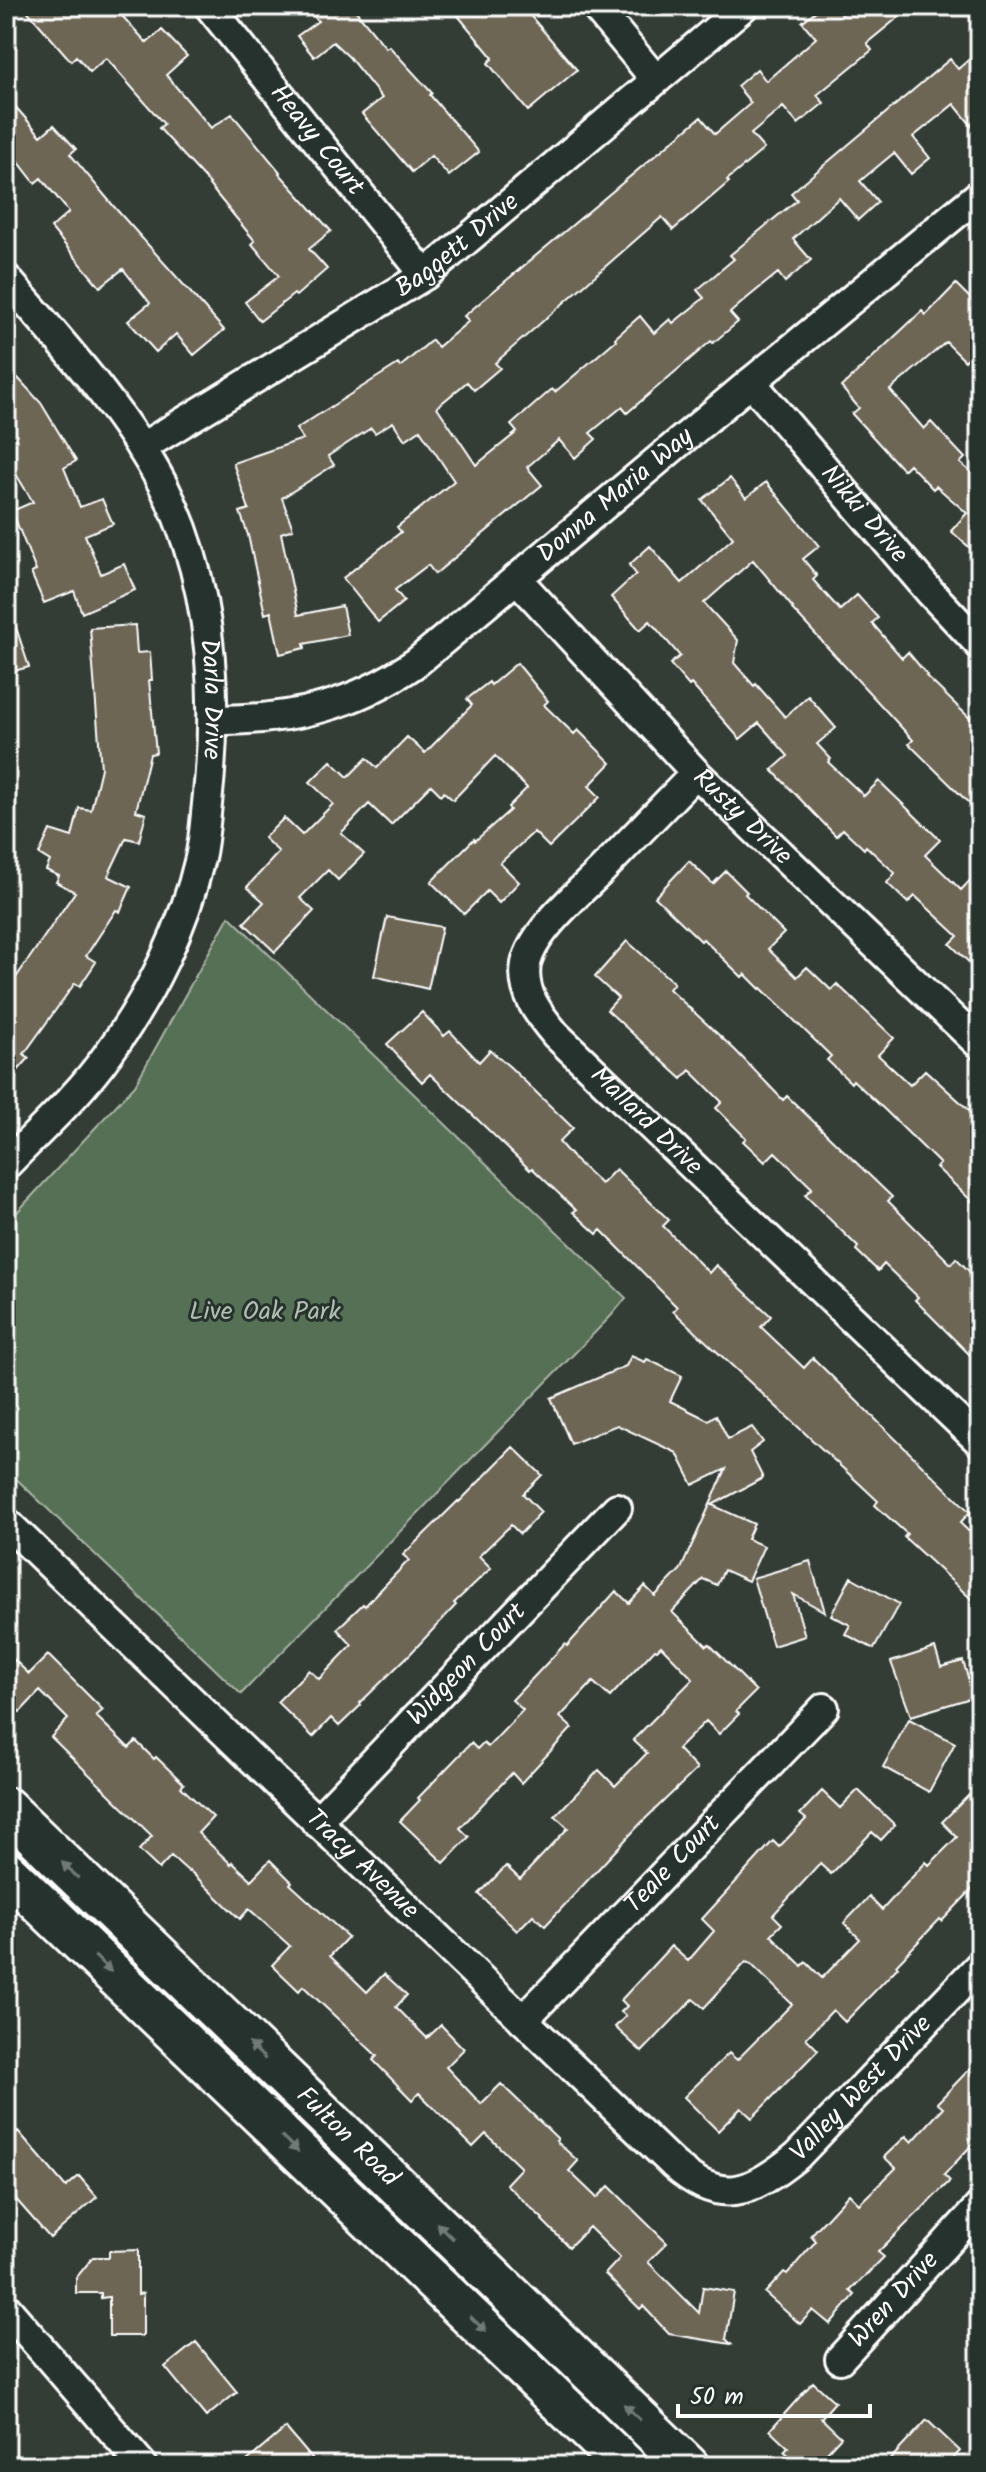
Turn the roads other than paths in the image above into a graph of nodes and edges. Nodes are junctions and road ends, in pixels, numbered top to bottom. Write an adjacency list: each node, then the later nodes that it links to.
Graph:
1 (209, 6): 6 (street, Heavy Court)
2 (595, 6): 4 (street)
3 (744, 6): 4 (street, Baggett Drive)
4 (656, 80): 6 (street, Baggett Drive)
5 (980, 194): 8 (street, Donna Maria Way)
6 (425, 275): 9 (street, Baggett Drive)
7 (6, 278): 9 (street, Darla Drive)
8 (751, 382): 10 (street, Donna Maria Way); 11 (street, Nikki Drive)
9 (141, 448): 12 (street, Darla Drive)
10 (517, 579): 12 (street, Donna Maria Way); 13 (street, Rusty Drive)
11 (980, 645)
12 (214, 720): 15 (street, Darla Drive)
13 (696, 773): 14 (street, Rusty Drive); 16 (street, Mallard Drive)
14 (980, 1045)
15 (6, 1165)
16 (980, 1442)
17 (617, 1508): 21 (street, Widgeon Court)
18 (6, 1522): 21 (street, Tracy Avenue)
19 (824, 1708): 24 (street, Teale Court)
20 (6, 1808): 31 (main road, Fulton Road, one-way to 20)
21 (316, 1822): 24 (street, Tracy Avenue)
22 (6, 1871): 30 (main road, Fulton Road, one-way to 30)
23 (980, 1965): 25 (street, Valley West Drive)
24 (523, 2020): 25 (street, Tracy Avenue)
25 (729, 2192)
26 (980, 2206): 28 (street, Wren Drive)
27 (6, 2308): 29 (street)
28 (840, 2359)
29 (143, 2466)
30 (626, 2466)
31 (688, 2466)

